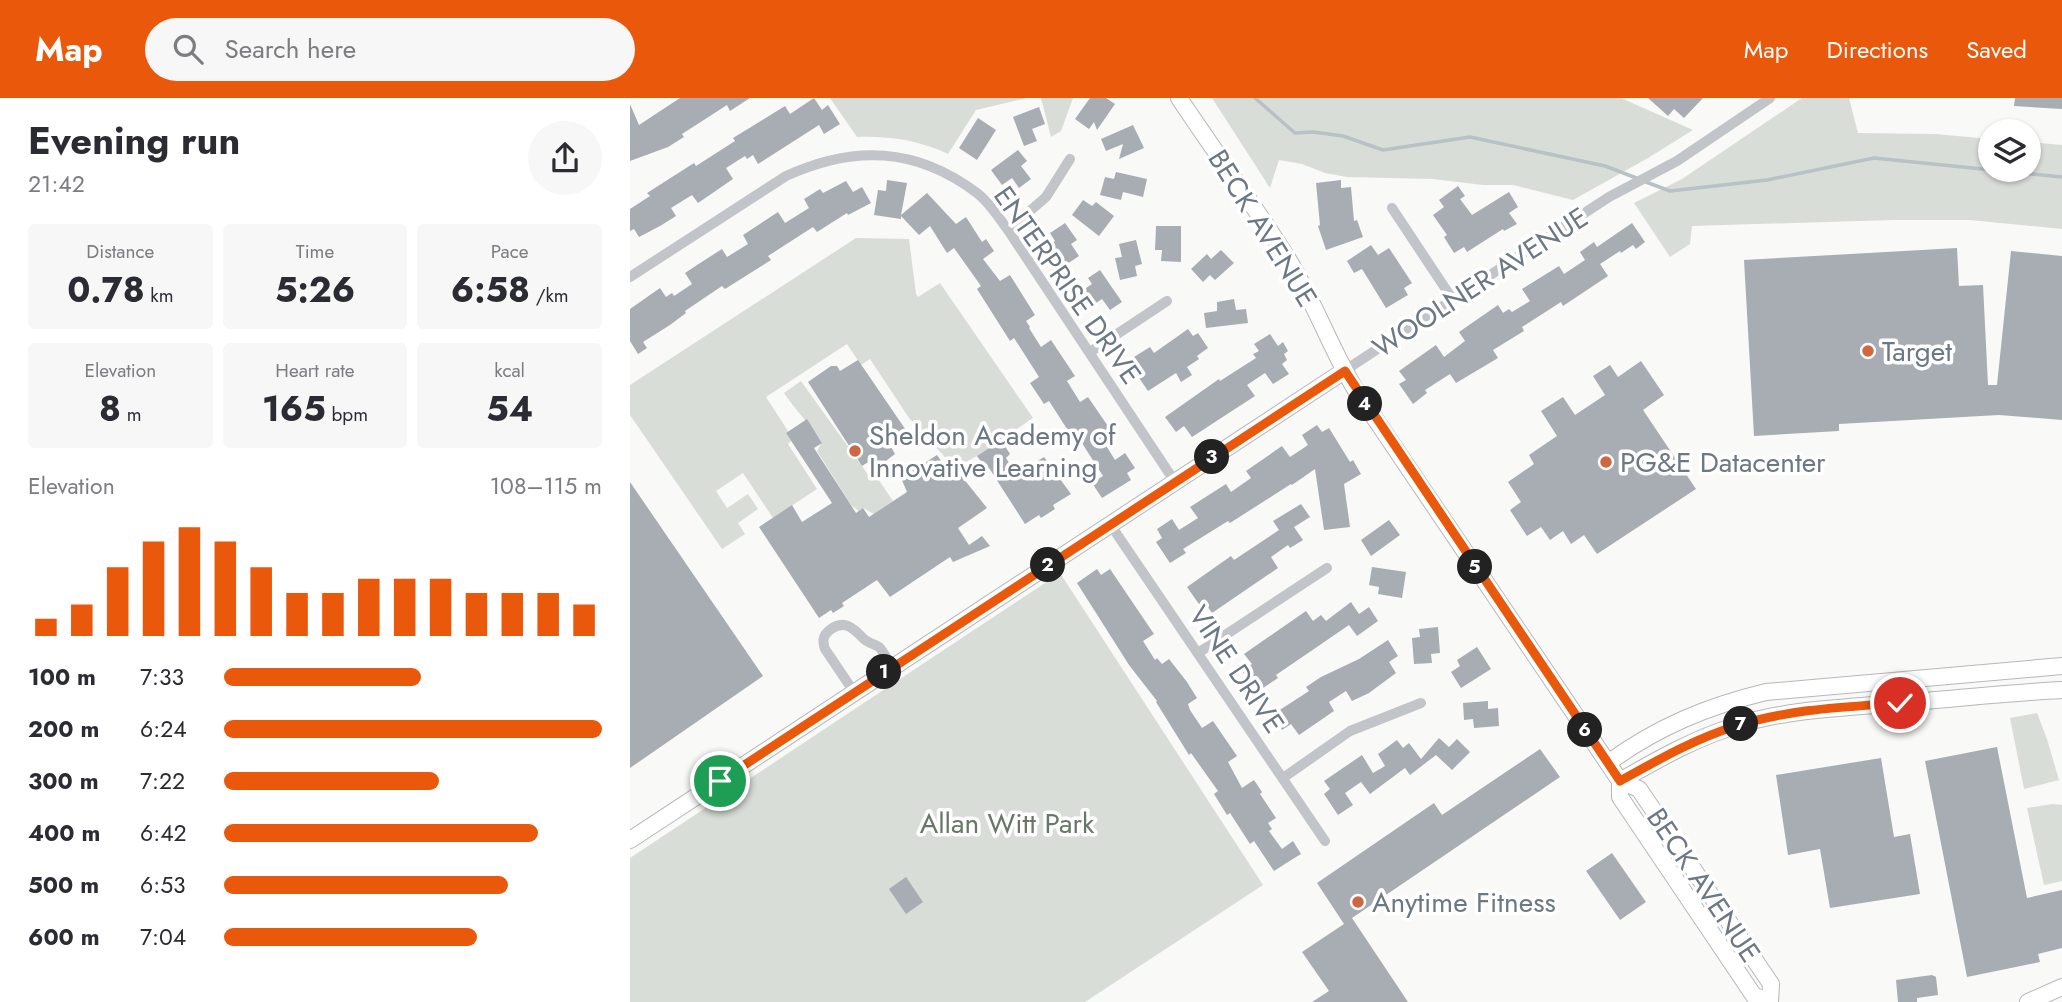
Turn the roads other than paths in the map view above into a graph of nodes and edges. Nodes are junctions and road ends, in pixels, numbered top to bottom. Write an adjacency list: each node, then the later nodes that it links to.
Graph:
1 (1179, 98): 10 (street, BECK AVENUE)
2 (1765, 99): 7 (street, WOOLNER AVENUE)
3 (1070, 159): 5 (street)
4 (1392, 208): 7 (street)
5 (1009, 230): 6 (street, ENTERPRISE DRIVE); 9 (street, ENTERPRISE DRIVE)
6 (630, 277)
7 (1453, 300): 10 (street, WOOLNER AVENUE)
8 (1167, 301): 9 (street)
9 (1090, 352): 11 (street, ENTERPRISE DRIVE)
10 (1345, 371): 11 (street, WOOLNER AVENUE); 20 (street, BECK AVENUE)
11 (1175, 482): 12 (street, WOOLNER AVENUE)
12 (1110, 524): 14 (street, VINE DRIVE); 16 (street, WOOLNER AVENUE)
13 (1327, 568): 14 (street)
14 (1198, 653): 21 (street, VINE DRIVE)
15 (2062, 666): 20 (street)
16 (892, 667): 18 (street, WOOLNER AVENUE); 18 (street)
17 (2062, 690): 22 (street)
18 (854, 692): 23 (street, WOOLNER AVENUE)
19 (1422, 703): 21 (street)
20 (1608, 763): 22 (street, BECK AVENUE)
21 (1283, 778): 24 (street, VINE DRIVE)
22 (1620, 781): 26 (street, BECK AVENUE)
23 (630, 840)
24 (1325, 841)
25 (2062, 987): 27 (street)
26 (1770, 1002)
27 (2028, 1002)

